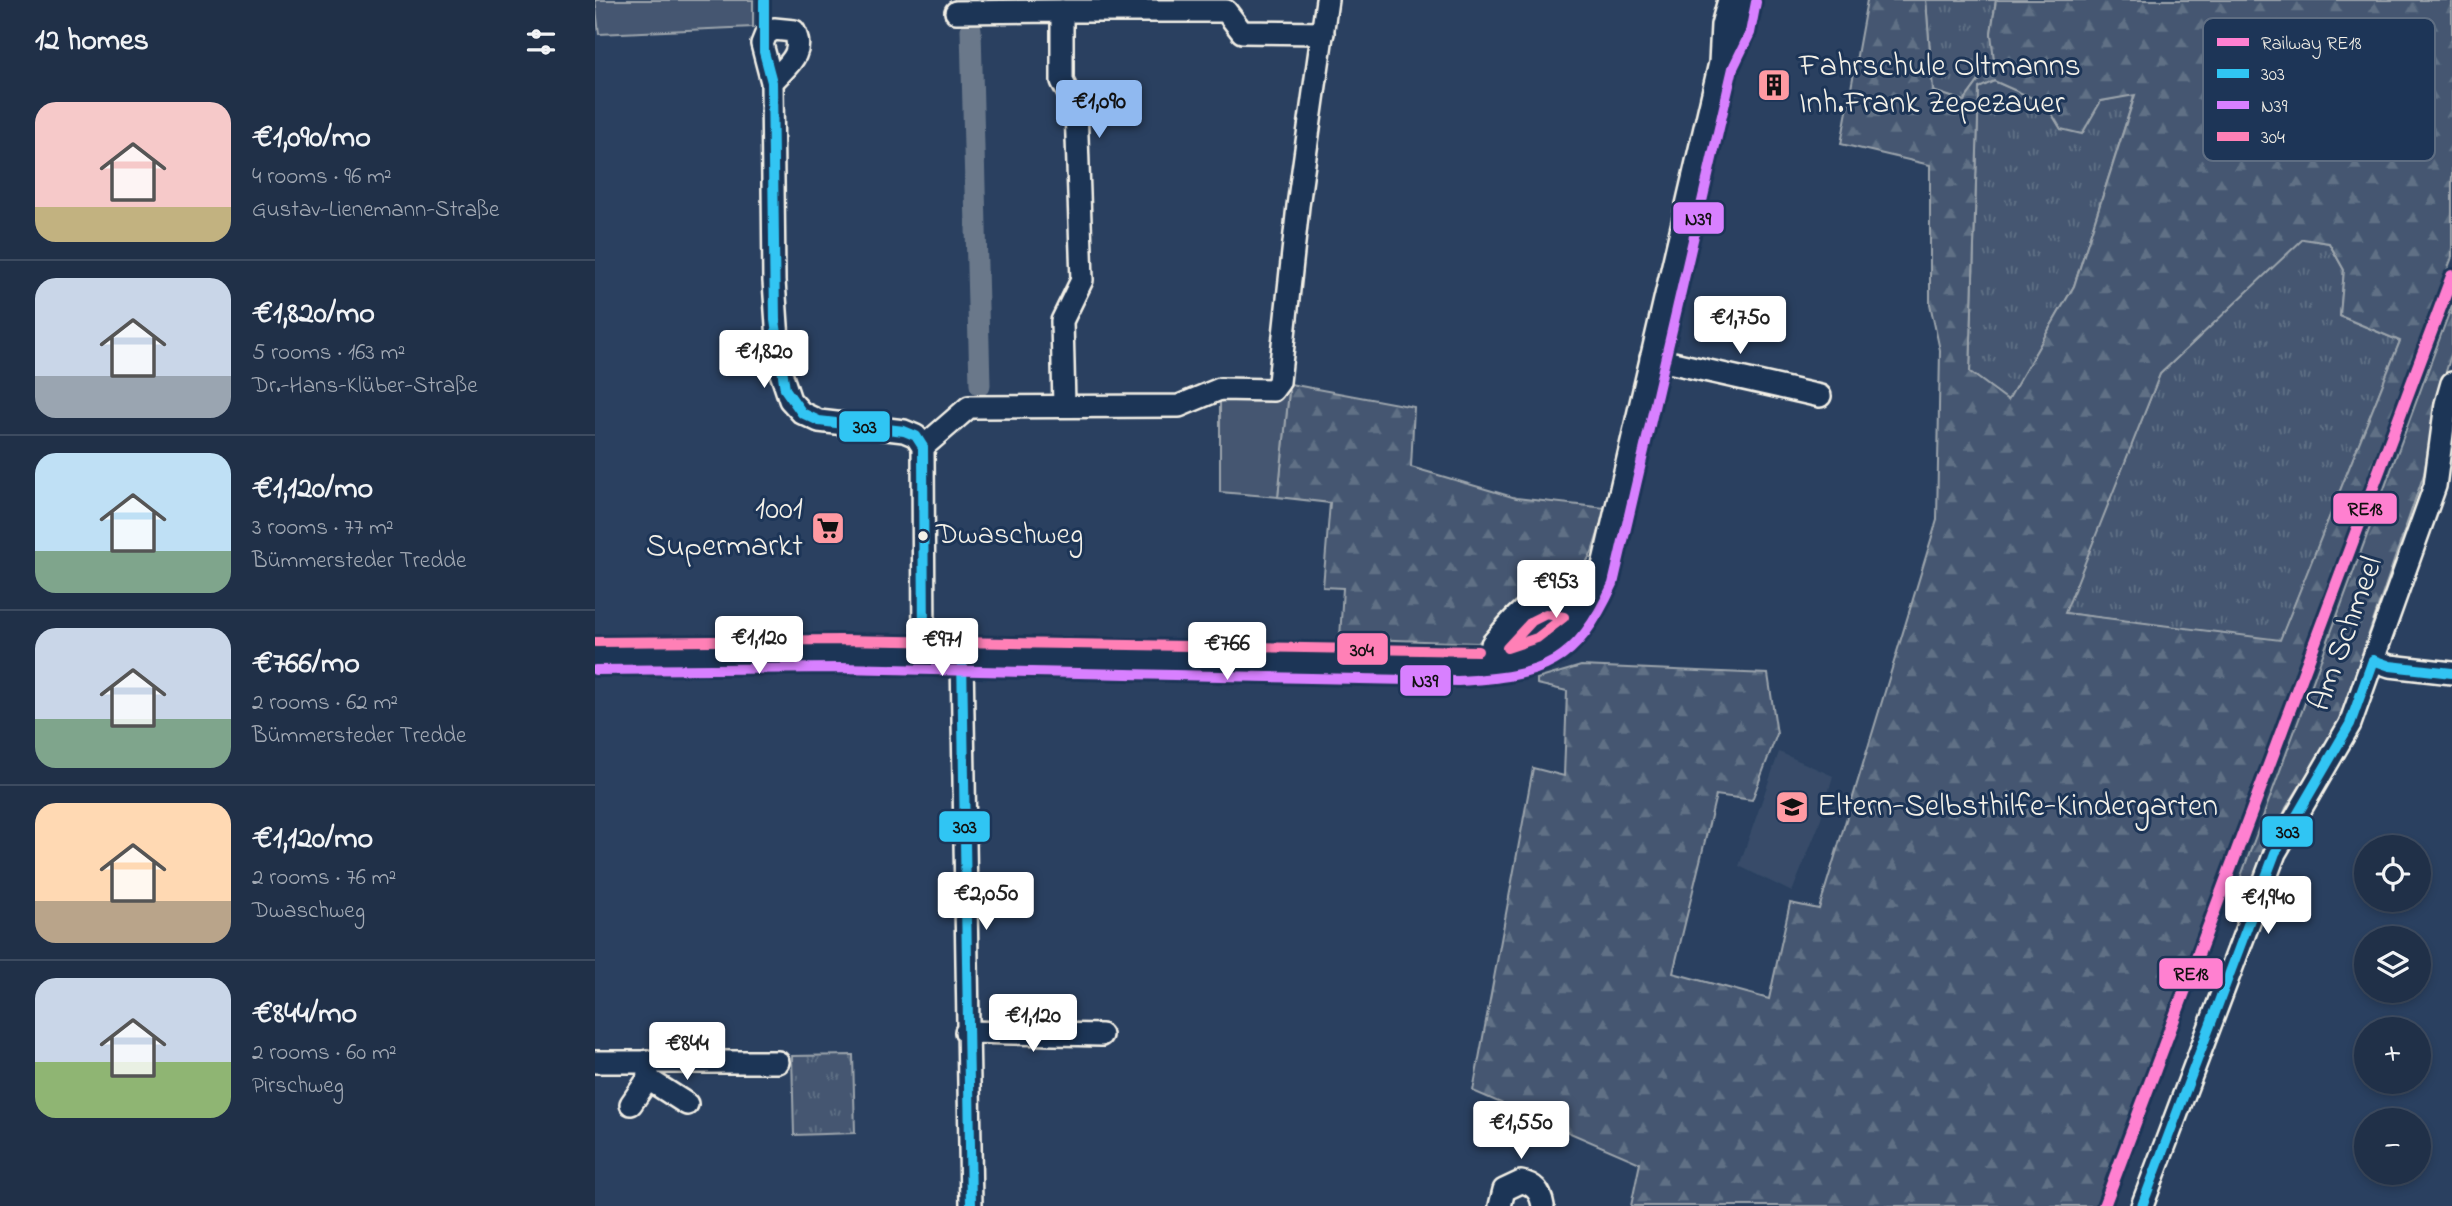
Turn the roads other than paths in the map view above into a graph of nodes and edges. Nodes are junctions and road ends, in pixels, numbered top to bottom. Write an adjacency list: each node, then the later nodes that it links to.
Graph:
1 (1328, 0): 6 (street)
2 (1729, 0): 7 (street)
3 (1742, 0): 7 (street)
4 (1062, 11): 5 (street); 6 (street); 12 (street)
5 (956, 12)
6 (1322, 33): 12 (street)
7 (1720, 63): 9 (street)
8 (772, 82): 13 (street)
9 (1651, 358): 11 (street); 14 (street)
10 (2452, 383): 18 (street, Am Schmeel)
11 (1821, 396)
12 (1064, 406): 13 (street)
13 (923, 447): 16 (street)
14 (1579, 622): 19 (street); 19 (street)
15 (595, 656): 16 (street)
16 (924, 656): 17 (street)
17 (962, 657): 19 (street); 21 (street)
18 (2373, 660): 20 (street); 28 (street, Am Schmeel)
19 (1491, 665)
20 (2452, 673)
21 (966, 1032): 22 (street); 29 (street)
22 (1101, 1035)
23 (595, 1062): 25 (street)
24 (778, 1062): 25 (street)
25 (648, 1070): 26 (street); 27 (street)
26 (631, 1104)
27 (687, 1104)
28 (2150, 1204)
29 (971, 1206)
30 (1500, 1206): 31 (street)
31 (1543, 1206)

